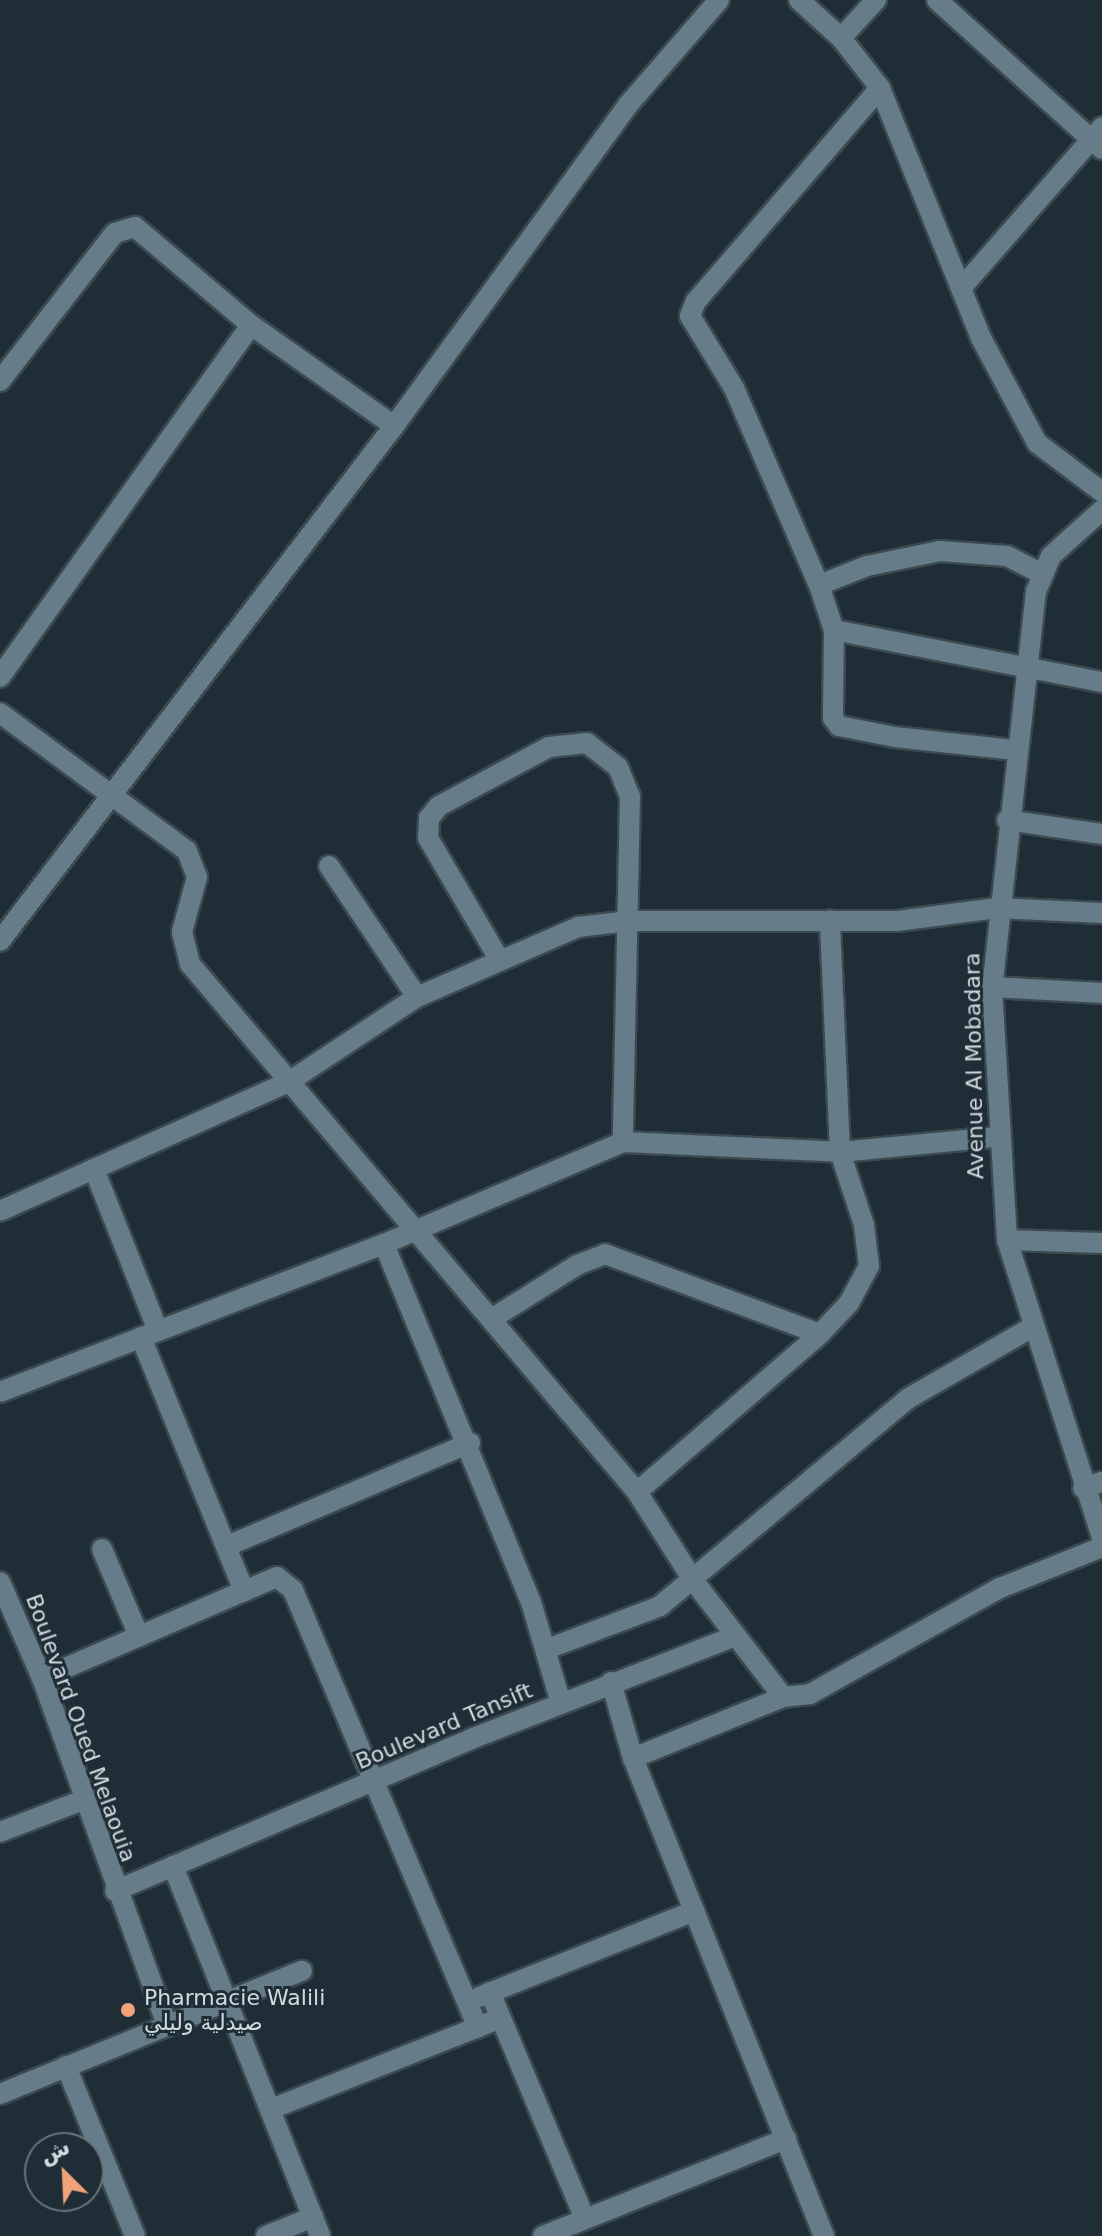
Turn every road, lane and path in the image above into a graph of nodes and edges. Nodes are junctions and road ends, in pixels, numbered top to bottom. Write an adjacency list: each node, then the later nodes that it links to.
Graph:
1 (719, 0): 11 (street)
2 (799, 0): 5 (street)
3 (876, 0): 5 (street)
4 (937, 0): 7 (street)
5 (841, 38): 6 (street)
6 (880, 88): 8 (street); 15 (street)
7 (1098, 139): 8 (street)
8 (963, 286): 12 (street)
9 (251, 325): 10 (street); 11 (street); 18 (street)
10 (0, 381)
11 (394, 426): 22 (street)
12 (1102, 492)
13 (1102, 510): 14 (street)
14 (1041, 573): 15 (street); 17 (street, Avenue Al Mobadara)
15 (819, 585): 16 (street)
16 (834, 630): 17 (street); 21 (street)
17 (1027, 664): 19 (street); 21 (street, Avenue Al Mobadara)
18 (0, 677)
19 (1102, 682)
20 (0, 713): 22 (street)
21 (1015, 750): 23 (street, Avenue Al Mobadara)
22 (108, 797): 30 (street); 35 (street)
23 (1007, 820): 24 (street); 26 (street, Avenue Al Mobadara)
24 (1102, 834)
25 (329, 866): 34 (street)
26 (997, 908): 27 (street); 28 (street); 32 (street, Avenue Al Mobadara)
27 (1102, 913)
28 (830, 920): 29 (street); 38 (street)
29 (628, 921): 31 (street); 31 (street); 37 (street)
30 (0, 941)
31 (499, 959): 34 (street)
32 (992, 987): 33 (street); 36 (street, Avenue Al Mobadara)
33 (1102, 993)
34 (417, 997): 35 (street)
35 (290, 1081): 39 (street); 41 (street)
36 (997, 1137): 38 (street); 42 (street, Avenue Al Mobadara)
37 (623, 1142): 38 (street); 41 (street)
38 (840, 1152): 48 (street)
39 (94, 1169): 40 (street); 47 (street)
40 (0, 1211)
41 (418, 1229): 43 (street); 45 (street)
42 (1007, 1240): 44 (street); 46 (street, Avenue Al Mobadara)
43 (384, 1244): 47 (street); 50 (street)
44 (1100, 1250)
45 (493, 1318): 48 (street); 52 (street)
46 (1034, 1326): 51 (street, Avenue Al Mobadara); 57 (street)
47 (150, 1334): 49 (street); 54 (street)
48 (820, 1334): 52 (street)
49 (0, 1392)
50 (470, 1443): 54 (street); 62 (street)
51 (1092, 1485): 53 (street, Avenue Al Mobadara)
52 (637, 1492): 57 (street)
53 (1102, 1538)
54 (227, 1546): 59 (street)
55 (1102, 1547): 65 (street)
56 (102, 1549): 60 (street)
57 (693, 1580): 61 (street); 62 (street)
58 (2, 1591): 63 (street, Boulevard Oued Melaouia)
59 (244, 1591): 60 (street); 68 (street)
60 (139, 1636): 63 (street)
61 (735, 1636): 64 (street, Boulevard Tansift); 65 (street)
62 (547, 1649): 66 (street)
63 (42, 1678): 69 (street, Boulevard Oued Melaouia)
64 (611, 1682): 66 (street, Boulevard Tansift); 67 (street)
65 (783, 1697): 67 (street)
66 (561, 1703): 68 (street, Boulevard Tansift)
67 (633, 1758): 73 (street)
68 (373, 1782): 71 (street, Boulevard Tansift); 77 (street)
69 (83, 1800): 70 (street); 72 (street, Boulevard Oued Melaouia)
70 (0, 1832)
71 (173, 1866): 72 (street, Boulevard Tansift); 76 (street)
72 (115, 1891): 79 (street, Boulevard Oued Melaouia)
73 (694, 1911): 75 (street); 84 (street)
74 (302, 1971): 76 (street)
75 (490, 1992): 77 (street); 78 (street)
76 (228, 2001): 79 (street); 83 (street)
77 (467, 2001): 80 (street)
78 (501, 2018): 80 (street); 85 (street)
79 (167, 2026): 81 (street)
80 (478, 2027): 83 (street)
81 (66, 2066): 82 (street); 87 (street)
82 (0, 2094)
83 (271, 2109): 86 (street)
84 (786, 2139): 85 (street); 90 (street)
85 (585, 2219): 89 (street)
86 (317, 2227): 88 (street)
87 (135, 2236)
88 (266, 2236)
89 (543, 2236)
90 (824, 2236)

